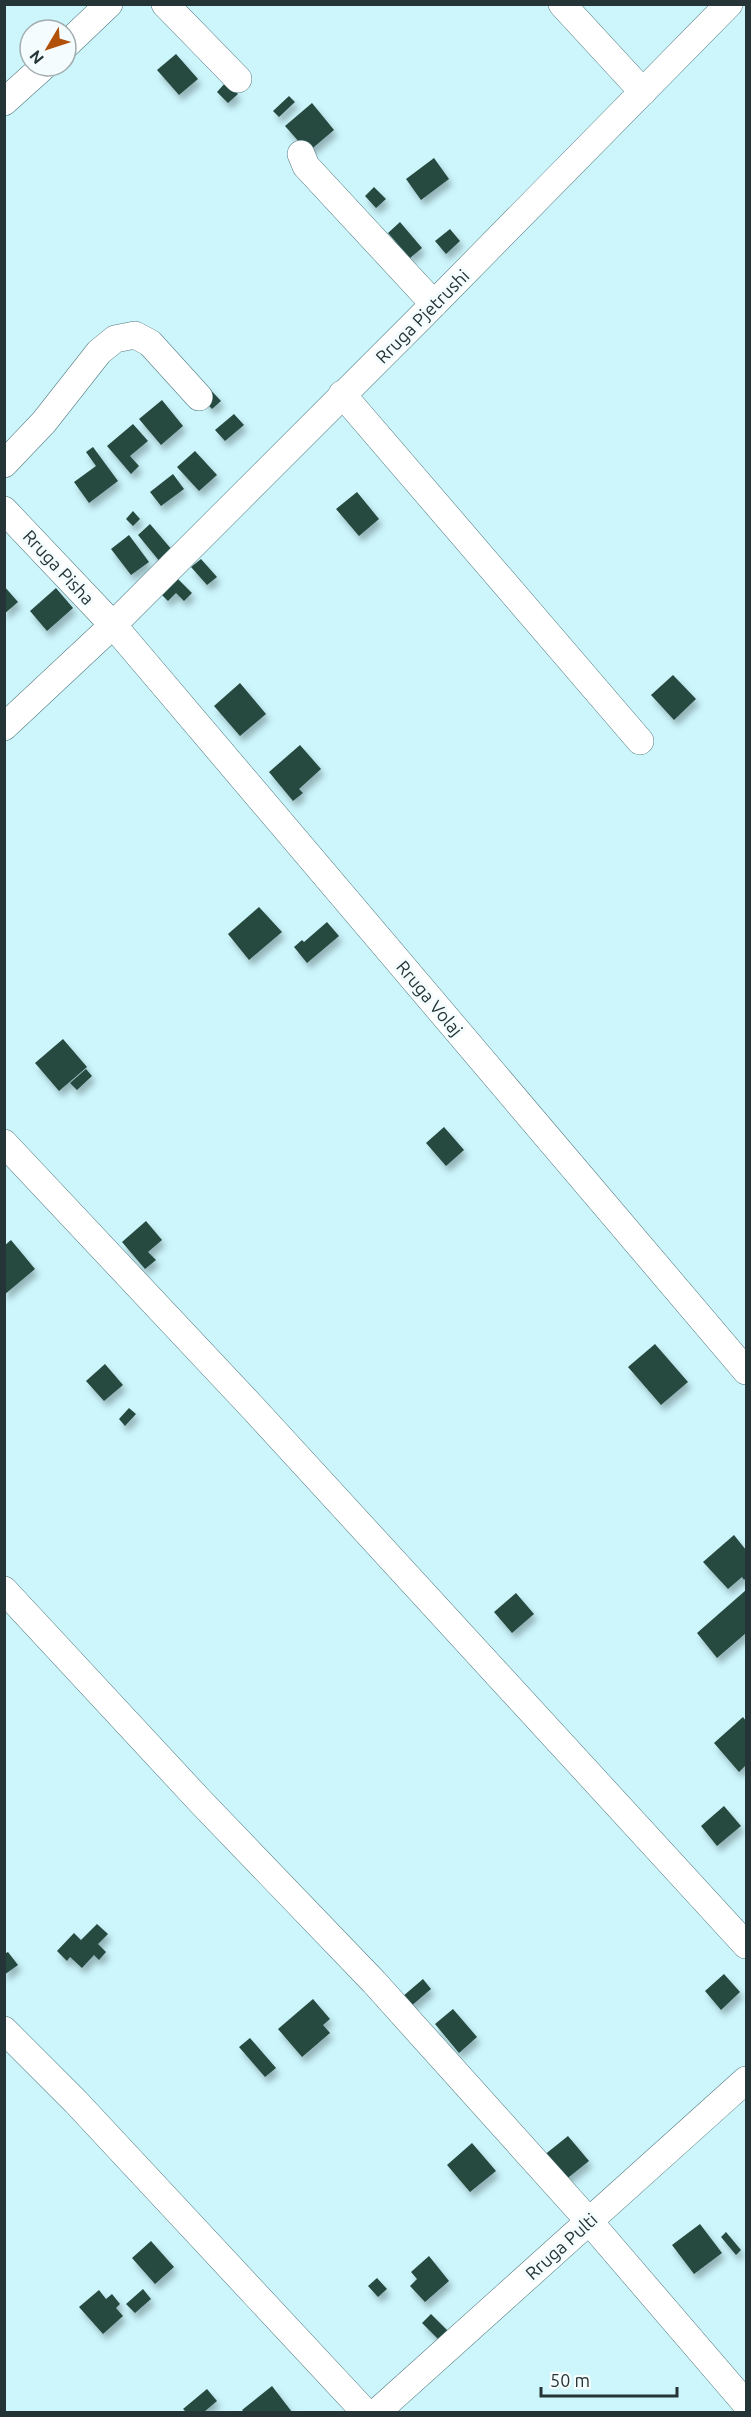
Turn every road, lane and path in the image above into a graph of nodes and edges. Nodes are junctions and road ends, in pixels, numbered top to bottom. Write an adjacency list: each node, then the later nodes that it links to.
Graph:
1 (109, 4): 5 (street)
2 (165, 4): 7 (street)
3 (562, 4): 8 (street)
4 (729, 4): 8 (street, Rruga Pjetrushi)
5 (78, 34)
6 (31, 78): 9 (street)
7 (238, 79)
8 (643, 92): 11 (street, Rruga Pjetrushi)
9 (4, 102)
10 (301, 154): 11 (street)
11 (434, 304): 12 (street, Rruga Pjetrushi)
12 (342, 394): 16 (street, Rruga Pjetrushi); 18 (street)
13 (199, 397): 14 (street)
14 (4, 464)
15 (4, 510): 16 (street, Rruga Pisha)
16 (113, 625): 17 (street, Rruga Pjetrushi); 20 (street, Rruga Volaj)
17 (4, 727)
18 (640, 741)
19 (4, 1143): 22 (street)
20 (747, 1371)
21 (4, 1590): 25 (street)
22 (747, 1945)
23 (4, 2030): 27 (street)
24 (747, 2080): 25 (street, Rruga Pulti)
25 (589, 2221): 26 (street); 28 (street, Rruga Pulti)
26 (747, 2404)
27 (365, 2412)
28 (377, 2412)

